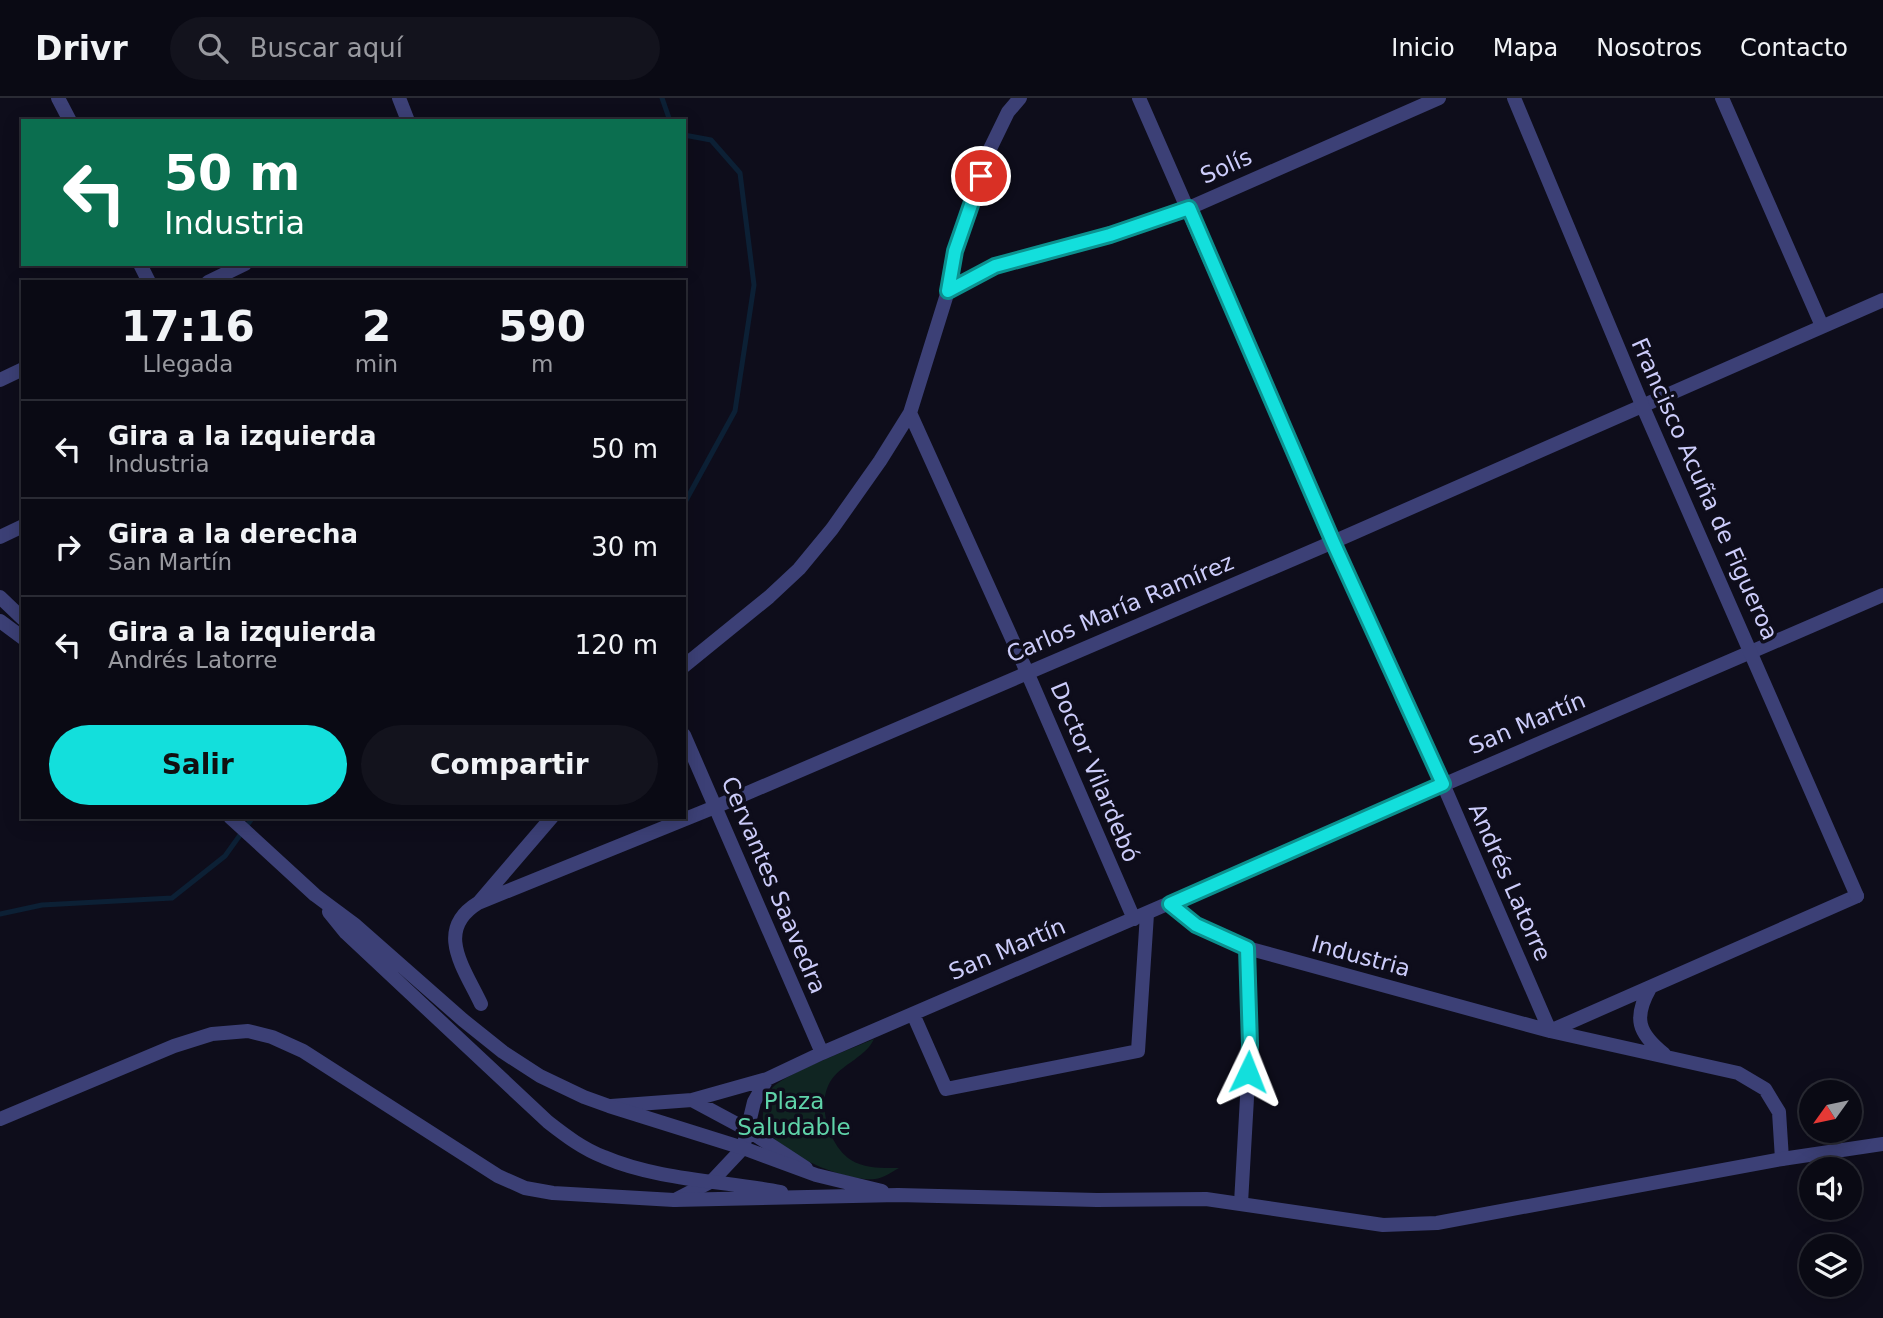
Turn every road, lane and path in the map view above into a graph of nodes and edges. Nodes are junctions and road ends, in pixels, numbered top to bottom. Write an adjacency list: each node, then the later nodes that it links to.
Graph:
1 (58, 98): 8 (street)
2 (398, 98): 9 (street)
3 (1020, 98): 13 (street)
4 (1139, 98): 10 (street, Andrés Latorre)
5 (1439, 98): 10 (street, Solís)
6 (1514, 98): 18 (street, Francisco Acuña de Figueroa)
7 (1722, 98): 15 (street)
8 (69, 119)
9 (407, 119)
10 (1189, 208): 13 (street, Solís); 20 (street, Andrés Latorre)
11 (242, 266): 12 (street)
12 (212, 280)
13 (948, 291): 19 (street)
14 (1883, 300): 15 (street, Carlos María Ramírez)
15 (1822, 327): 18 (street, Carlos María Ramírez)
16 (21, 370): 17 (street)
17 (0, 380)
18 (1643, 407): 20 (street, Carlos María Ramírez); 26 (street, Francisco Acuña de Figueroa)
19 (910, 413): 27 (street); 28 (street, Doctor Vilardebó)
20 (1333, 542): 28 (street, Carlos María Ramírez); 30 (street, Andrés Latorre)
21 (1883, 595): 26 (street, San Martín)
22 (0, 597): 23 (street)
23 (21, 617)
24 (0, 621): 25 (street)
25 (21, 637)
26 (1751, 650): 30 (street, San Martín); 41 (street, Francisco Acuña de Figueroa)
27 (686, 665)
28 (1027, 671): 31 (street, Carlos María Ramírez); 39 (street, Doctor Vilardebó)
29 (686, 740): 31 (street, Cervantes Saavedra)
30 (1443, 784): 38 (street, San Martín); 44 (street, Andrés Latorre)
31 (715, 807): 35 (street, Carlos María Ramírez); 45 (street, Cervantes Saavedra)
32 (232, 819): 36 (street)
33 (550, 819): 37 (street)
34 (685, 819): 37 (street, Carlos María Ramírez)
35 (686, 819)
36 (315, 895): 49 (street); 56 (street)
37 (478, 903): 42 (street, Carlos María Ramírez)
38 (1170, 904): 39 (street, San Martín); 40 (street, Industria)
39 (1141, 916): 43 (street, San Martín); 43 (street)
40 (1247, 948): 44 (street, Industria); 60 (street)
41 (1650, 988): 44 (street); 46 (street)
42 (481, 1004)
43 (913, 1014): 45 (street, San Martín)
44 (1550, 1031): 46 (street, Industria)
45 (822, 1053): 47 (street, San Martín)
46 (1668, 1057): 54 (street, Industria)
47 (767, 1079): 48 (street, San Martín); 51 (street)
48 (692, 1100): 49 (street, San Martín); 51 (street)
49 (609, 1106): 53 (street)
50 (0, 1119): 59 (street)
51 (746, 1129): 53 (street); 55 (street)
52 (1883, 1144): 54 (street)
53 (743, 1148): 55 (street); 56 (street)
54 (1782, 1159): 60 (street)
55 (816, 1175): 57 (street)
56 (712, 1181): 58 (street); 59 (street)
57 (898, 1195): 58 (street); 60 (street)
58 (812, 1199): 59 (street)
59 (674, 1200)
60 (1241, 1203)

